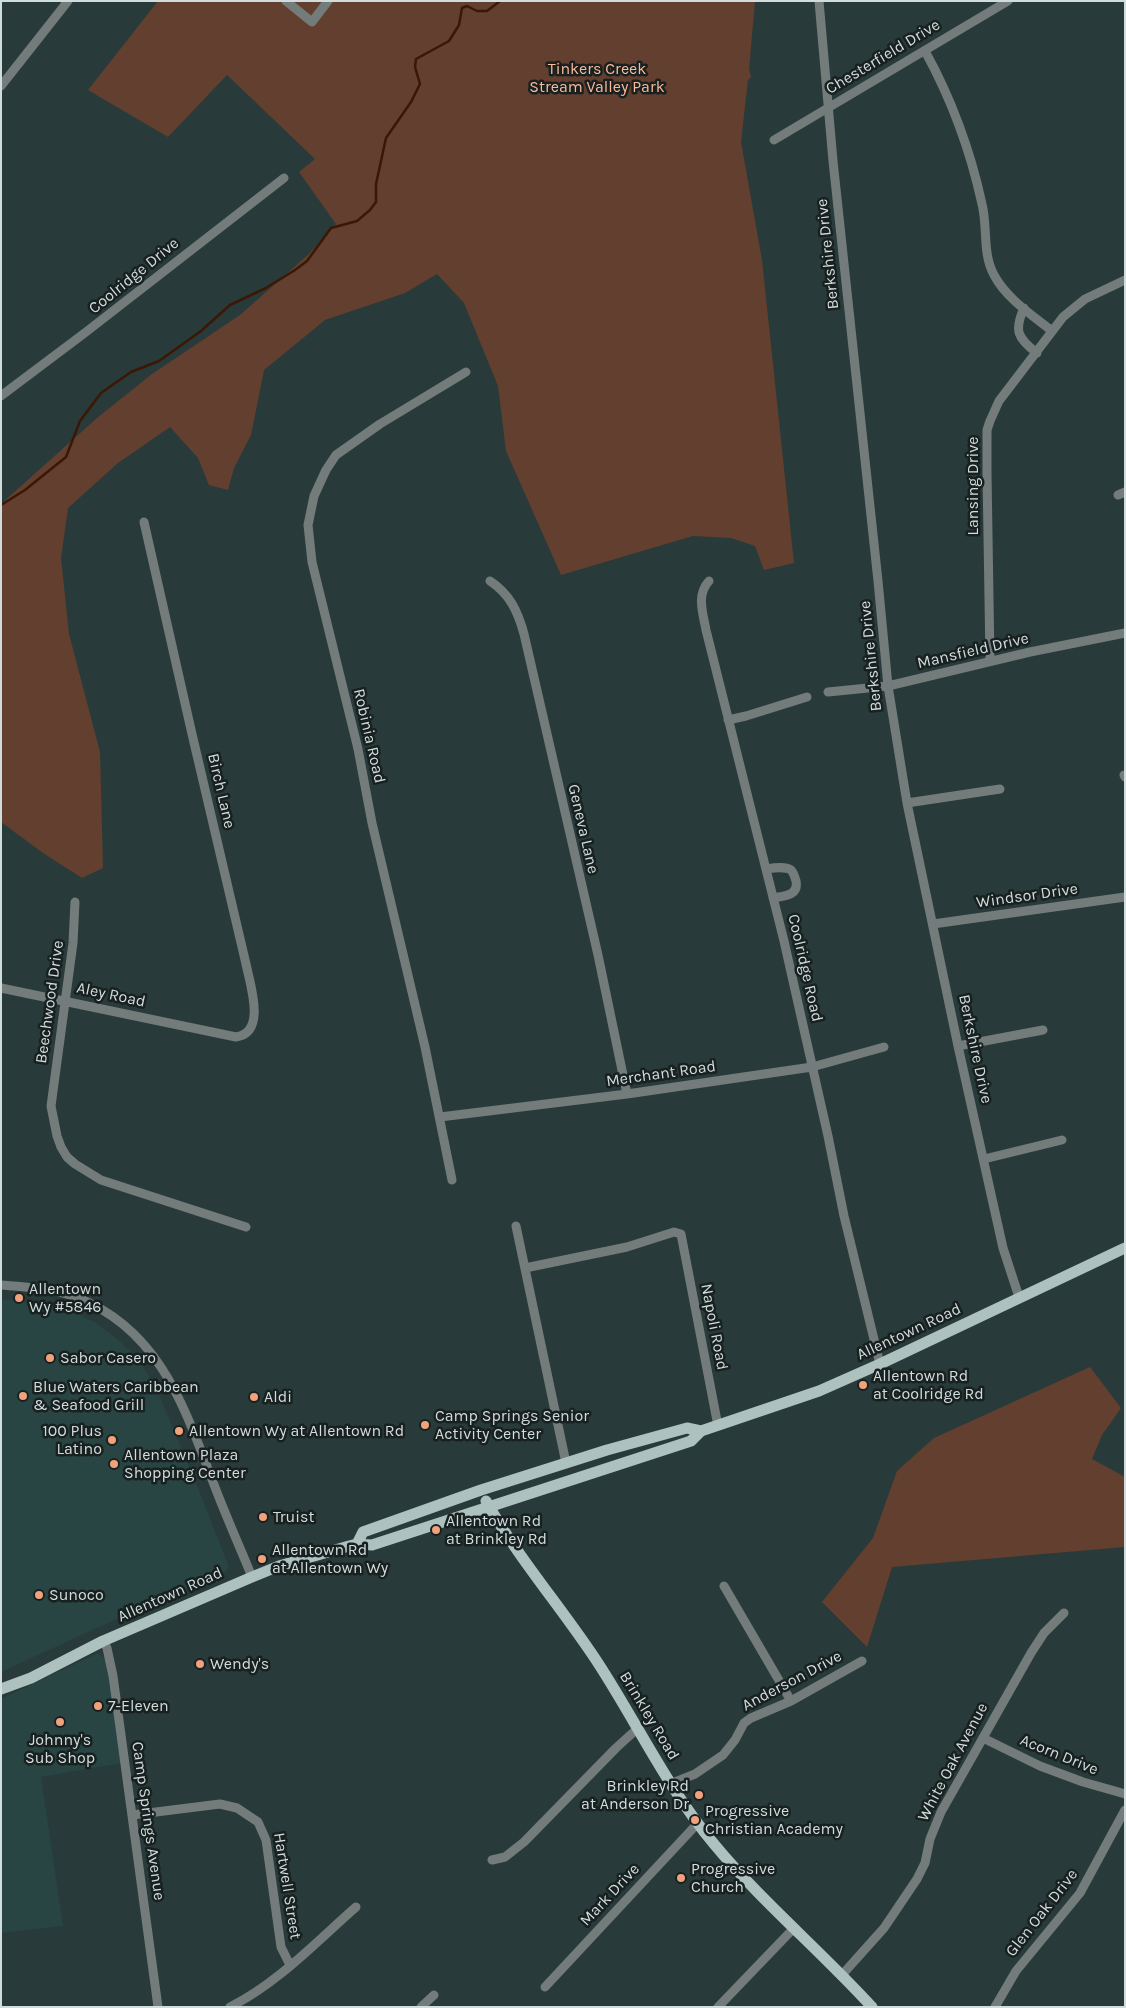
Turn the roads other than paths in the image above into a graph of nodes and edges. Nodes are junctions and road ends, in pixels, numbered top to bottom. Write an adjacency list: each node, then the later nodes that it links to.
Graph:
1 (68, 1): 7 (street)
2 (286, 1): 3 (street)
3 (328, 1)
4 (819, 1): 8 (street, Berkshire Drive)
5 (1008, 1): 6 (street, Chesterfield Drive)
6 (925, 51): 8 (street, Chesterfield Drive); 12 (street)
7 (1, 86)
8 (828, 107): 9 (street, Chesterfield Drive); 22 (street, Berkshire Drive)
9 (774, 140)
10 (284, 178): 16 (street, Coolridge Drive)
11 (1125, 280): 13 (street, Lansing Drive)
12 (1024, 308): 13 (street); 14 (street)
13 (1052, 331): 14 (street, Lansing Drive)
14 (1037, 353): 21 (street, Lansing Drive)
15 (466, 372): 41 (street, Robinia Road)
16 (1, 396)
17 (144, 522): 36 (street, Birch Lane)
18 (709, 580): 25 (street, Coolridge Road)
19 (490, 581): 40 (street, Geneva Lane)
20 (1125, 633): 21 (street, Mansfield Drive)
21 (990, 662): 22 (street, Mansfield Drive)
22 (888, 686): 23 (street, Mansfield Drive); 27 (street, Berkshire Drive)
23 (828, 692)
24 (807, 696): 25 (street)
25 (728, 720): 28 (street, Coolridge Road)
26 (1000, 789): 27 (street)
27 (907, 803): 32 (street, Berkshire Drive)
28 (766, 868): 30 (street, Coolridge Road); 30 (street)
29 (1125, 897): 32 (street, Windsor Drive)
30 (773, 898): 39 (street, Coolridge Road)
31 (75, 902): 34 (street, Beechwood Drive)
32 (933, 924): 37 (street, Berkshire Drive)
33 (1, 988): 34 (street, Aley Road)
34 (64, 1001): 36 (street, Aley Road); 46 (street, Beechwood Drive)
35 (1043, 1030): 37 (street)
36 (215, 1032)
37 (958, 1046): 43 (street, Berkshire Drive)
38 (884, 1047): 39 (street, Merchant Road)
39 (812, 1067): 40 (street, Merchant Road); 51 (street, Coolridge Road)
40 (627, 1094): 41 (street, Merchant Road)
41 (440, 1117): 44 (street, Robinia Road)
42 (1062, 1140): 43 (street)
43 (984, 1159): 50 (street, Berkshire Drive)
44 (452, 1180)
45 (516, 1226): 48 (street)
46 (246, 1227)
47 (1125, 1248): 50 (main road, Allentown Road)
48 (525, 1268): 52 (street, Napoli Road); 54 (street)
49 (1, 1284): 58 (street)
50 (1018, 1298): 51 (main road, Allentown Road)
51 (880, 1364): 52 (main road, Allentown Road)
52 (718, 1426): 53 (main road, Allentown Road)
53 (701, 1431): 54 (main road, Allentown Road); 56 (main road, Allentown Road)
54 (566, 1463): 55 (main road, Allentown Road)
55 (481, 1490): 56 (main road, Brinkley Road); 57 (main road, Allentown Road)
56 (489, 1506): 57 (main road, Allentown Road); 65 (main road, Brinkley Road)
57 (357, 1544): 58 (main road, Allentown Road)
58 (252, 1577): 61 (main road, Allentown Road)
59 (724, 1586): 64 (street)
60 (1064, 1613): 66 (street, White Oak Avenue)
61 (104, 1641): 63 (main road, Allentown Road); 70 (street, Camp Springs Avenue)
62 (862, 1661): 64 (street, Anderson Drive)
63 (1, 1690)
64 (791, 1701): 67 (street, Anderson Drive)
65 (638, 1728): 67 (main road, Brinkley Road); 72 (street)
66 (983, 1738): 68 (street, Acorn Drive); 76 (street, White Oak Avenue)
67 (670, 1784): 71 (main road, Brinkley Road)
68 (1125, 1794)
69 (1125, 1810): 84 (street, Glen Oak Drive)
70 (132, 1815): 75 (street, Hartwell Street); 79 (street, Camp Springs Avenue)
71 (697, 1824): 74 (main road, Brinkley Road); 77 (street, Mark Drive)
72 (492, 1860)
73 (356, 1907): 75 (street)
74 (794, 1928): 76 (main road, Brinkley Road); 82 (street)
75 (290, 1965): 80 (street)
76 (842, 1976): 83 (main road, Brinkley Road)
77 (545, 1987)
78 (434, 1995): 81 (street)
79 (158, 2007)
80 (230, 2007)
81 (421, 2007)
82 (718, 2007)
83 (872, 2007)
84 (995, 2007)

